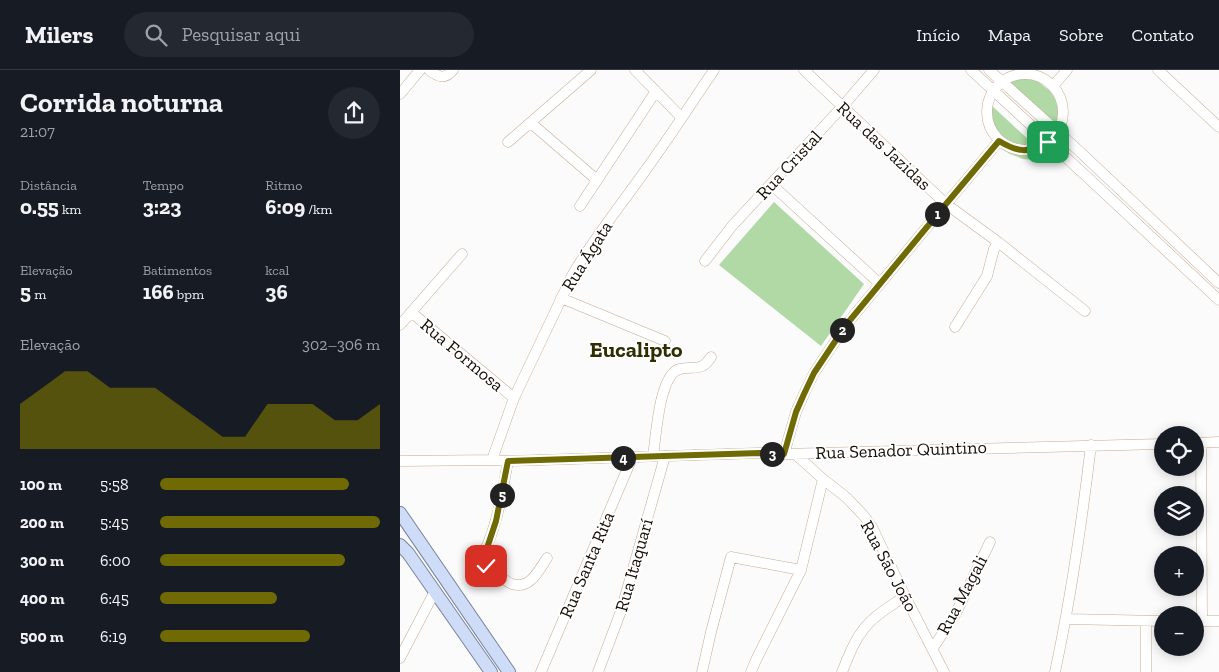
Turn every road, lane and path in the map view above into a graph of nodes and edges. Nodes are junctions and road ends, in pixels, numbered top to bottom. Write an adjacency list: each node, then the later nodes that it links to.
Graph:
1 (420, 70): 17 (street)
2 (429, 70): 3 (street)
3 (453, 70)
4 (591, 70): 20 (street)
5 (635, 70): 16 (street)
6 (714, 70): 19 (street, Rua Ágata)
7 (804, 70): 18 (street, Rua das Jazidas)
8 (874, 70): 18 (street, Rua Cristal)
9 (971, 70): 15 (street)
10 (989, 70): 13 (street)
11 (1067, 70): 14 (street)
12 (1158, 70): 21 (street)
13 (1002, 81): 14 (street); 15 (street); 22 (street)
14 (1053, 86): 22 (street)
15 (993, 90): 23 (street); 25 (street)
16 (656, 91): 19 (street); 26 (street)
17 (400, 94)
18 (842, 107): 27 (street, Rua Cristal); 30 (street, Rua das Jazidas)
19 (682, 118): 37 (street, Rua Ágata)
20 (531, 123): 24 (street); 26 (street)
21 (1219, 127)
22 (1058, 131): 25 (street); 28 (street)
23 (999, 141): 25 (street); 30 (street)
24 (508, 142)
25 (1048, 142): 29 (street)
26 (597, 180): 31 (street)
27 (771, 184): 34 (street, Rua Cristal); 35 (street)
28 (1125, 194): 29 (street); 36 (street)
29 (1116, 203): 38 (street)
30 (946, 204): 32 (street, Rua das Jazidas); 35 (street)
31 (580, 206)
32 (998, 242): 39 (street, Rua das Jazidas); 42 (street)
33 (462, 254): 40 (street)
34 (705, 261)
35 (879, 283): 50 (street)
36 (1219, 283)
37 (561, 298): 43 (street); 45 (street, Rua Ágata)
38 (1219, 300)
39 (1085, 311)
40 (411, 312): 41 (street); 45 (street, Rua Formosa)
41 (400, 325)
42 (955, 327)
43 (665, 341)
44 (711, 357): 52 (street)
45 (514, 398): 55 (street, Rua Ágata)
46 (1219, 442): 47 (street)
47 (1204, 443)
48 (1154, 444): 49 (street, Rua Senador Quintino)
49 (1091, 445): 51 (street, Rua Senador Quintino); 68 (street)
50 (784, 454): 51 (street, Rua Senador Quintino); 53 (street, Rua Senador Quintino)
51 (795, 454): 59 (street, Rua São João)
52 (653, 456): 53 (street, Rua Senador Quintino); 54 (street, Rua Senador Quintino)
53 (664, 456): 78 (street, Rua Itaquarí)
54 (632, 458): 57 (street, Rua Senador Quintino); 77 (street, Rua Santa Rita)
55 (492, 460): 56 (street, Rua Senador Quintino); 57 (street, Rua Senador Quintino)
56 (400, 461)
57 (508, 461): 63 (street)
58 (1198, 476): 67 (street)
59 (823, 479): 64 (street); 66 (street, Rua São João)
60 (400, 513): 76 (main road)
61 (990, 542): 73 (street, Rua Magali)
62 (400, 544): 65 (main road)
63 (547, 558)
64 (801, 570): 79 (street); 80 (street)
65 (435, 591): 74 (street); 75 (main road)
66 (905, 596): 73 (street, Rua São João); 81 (street)
67 (1198, 606)
68 (1066, 619): 69 (street); 83 (street)
69 (1146, 621): 70 (street); 84 (street)
70 (1154, 621)
71 (1204, 621): 72 (street)
72 (1219, 621)
73 (933, 648): 82 (street, Rua São João)
74 (400, 658)
75 (490, 672)
76 (509, 672)
77 (541, 672)
78 (598, 672)
79 (702, 672)
80 (751, 672)
81 (842, 672)
82 (944, 672)
83 (1055, 672)
84 (1146, 672)

